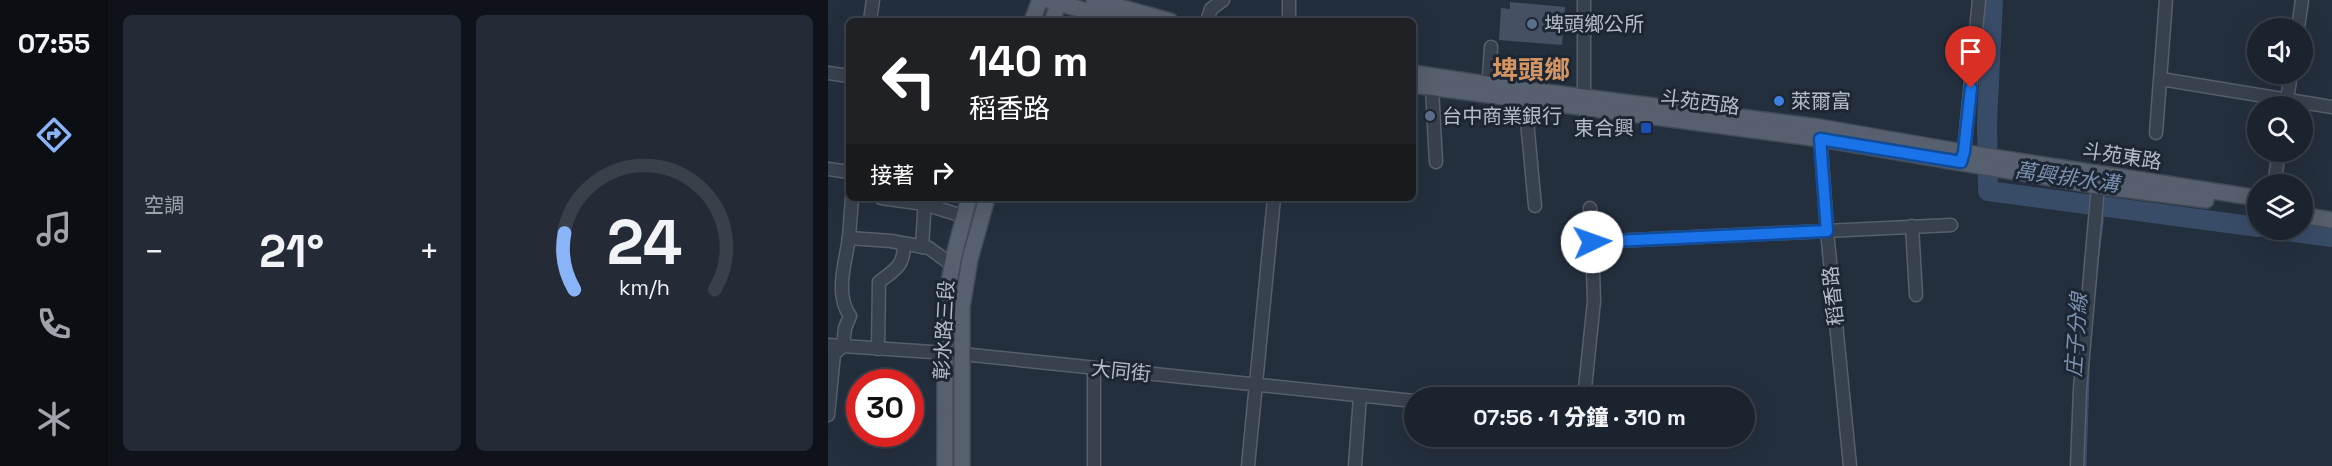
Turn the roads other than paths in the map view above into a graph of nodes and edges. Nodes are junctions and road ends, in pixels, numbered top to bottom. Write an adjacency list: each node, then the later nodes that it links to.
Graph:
1 (873, 0): 11 (street)
2 (1040, 0): 12 (main road)
3 (1094, 0): 15 (main road)
4 (1223, 0): 16 (street)
5 (1290, 0): 17 (street)
6 (1584, 0): 29 (street)
7 (1979, 0): 34 (street)
8 (2166, 0): 23 (street)
9 (2302, 0): 18 (street)
10 (1056, 1): 13 (main road); 14 (main road)
11 (870, 18)
12 (1033, 18)
13 (1053, 18)
14 (1112, 18)
15 (1159, 18)
16 (1209, 18)
17 (1288, 18)
18 (2299, 18)
19 (1491, 47): 26 (street)
20 (828, 73): 22 (street)
21 (1416, 74): 26 (main road, 斗苑西路)
22 (846, 76)
23 (2161, 79): 27 (street); 33 (street)
24 (1416, 85): 25 (main road, 斗苑西路)
25 (1432, 88): 26 (main road, 斗苑西路); 36 (street)
26 (1488, 90): 28 (main road, 斗苑西路); 29 (main road, 斗苑西路)
27 (2247, 96)
28 (1525, 100): 29 (main road, 斗苑西路); 46 (street)
29 (1584, 103): 32 (main road, 斗苑西路)
30 (2313, 106): 31 (street)
31 (2332, 107)
32 (1820, 133): 34 (main road, 斗苑西路); 56 (street, 稻香路)
33 (2156, 133)
34 (1963, 157): 35 (main road, 斗苑西路)
35 (1981, 160): 39 (main road, 斗苑東路); 40 (main road, 斗苑東路)
36 (1436, 162)
37 (828, 169): 38 (street)
38 (846, 172)
39 (2098, 186): 47 (main road, 斗苑東路); 80 (street)
40 (2247, 196)
41 (852, 201): 57 (street)
42 (924, 201): 51 (street); 60 (street)
43 (968, 201): 51 (main road, 彰水路三段)
44 (986, 201): 67 (main road, 彰水路三段)
45 (1274, 201): 69 (street)
46 (1535, 206)
47 (2247, 206)
48 (2313, 207): 50 (main road)
49 (1590, 208): 58 (street)
50 (2332, 210)
51 (963, 216): 61 (main road, 彰水路三段)
52 (2313, 217): 53 (main road)
53 (2332, 220)
54 (1950, 225): 55 (street)
55 (1912, 226): 56 (street); 62 (street)
56 (1827, 231): 58 (street); 79 (street, 稻香路)
57 (849, 238): 59 (street); 64 (street)
58 (1592, 242): 70 (street)
59 (904, 244): 60 (street); 65 (street)
60 (921, 247): 61 (street)
61 (952, 264): 66 (main road, 彰水路三段)
62 (1916, 295)
63 (828, 345): 64 (street, 大同街)
64 (843, 346): 65 (street, 大同街); 73 (street)
65 (878, 350): 66 (street, 大同街)
66 (945, 354): 67 (street, 大同街); 74 (main road, 彰水路三段)
67 (962, 354): 68 (street, 大同街); 75 (main road, 彰水路三段)
68 (1094, 369): 69 (street, 大同街); 76 (street)
69 (1256, 384): 71 (street, 大同街); 77 (street)
70 (1585, 387)
71 (1360, 396): 72 (street, 大同街); 78 (street)
72 (1404, 400)
73 (828, 414)
74 (945, 466)
75 (962, 466)
76 (1094, 466)
77 (1248, 466)
78 (1355, 466)
79 (1850, 466)
80 (2078, 466)

